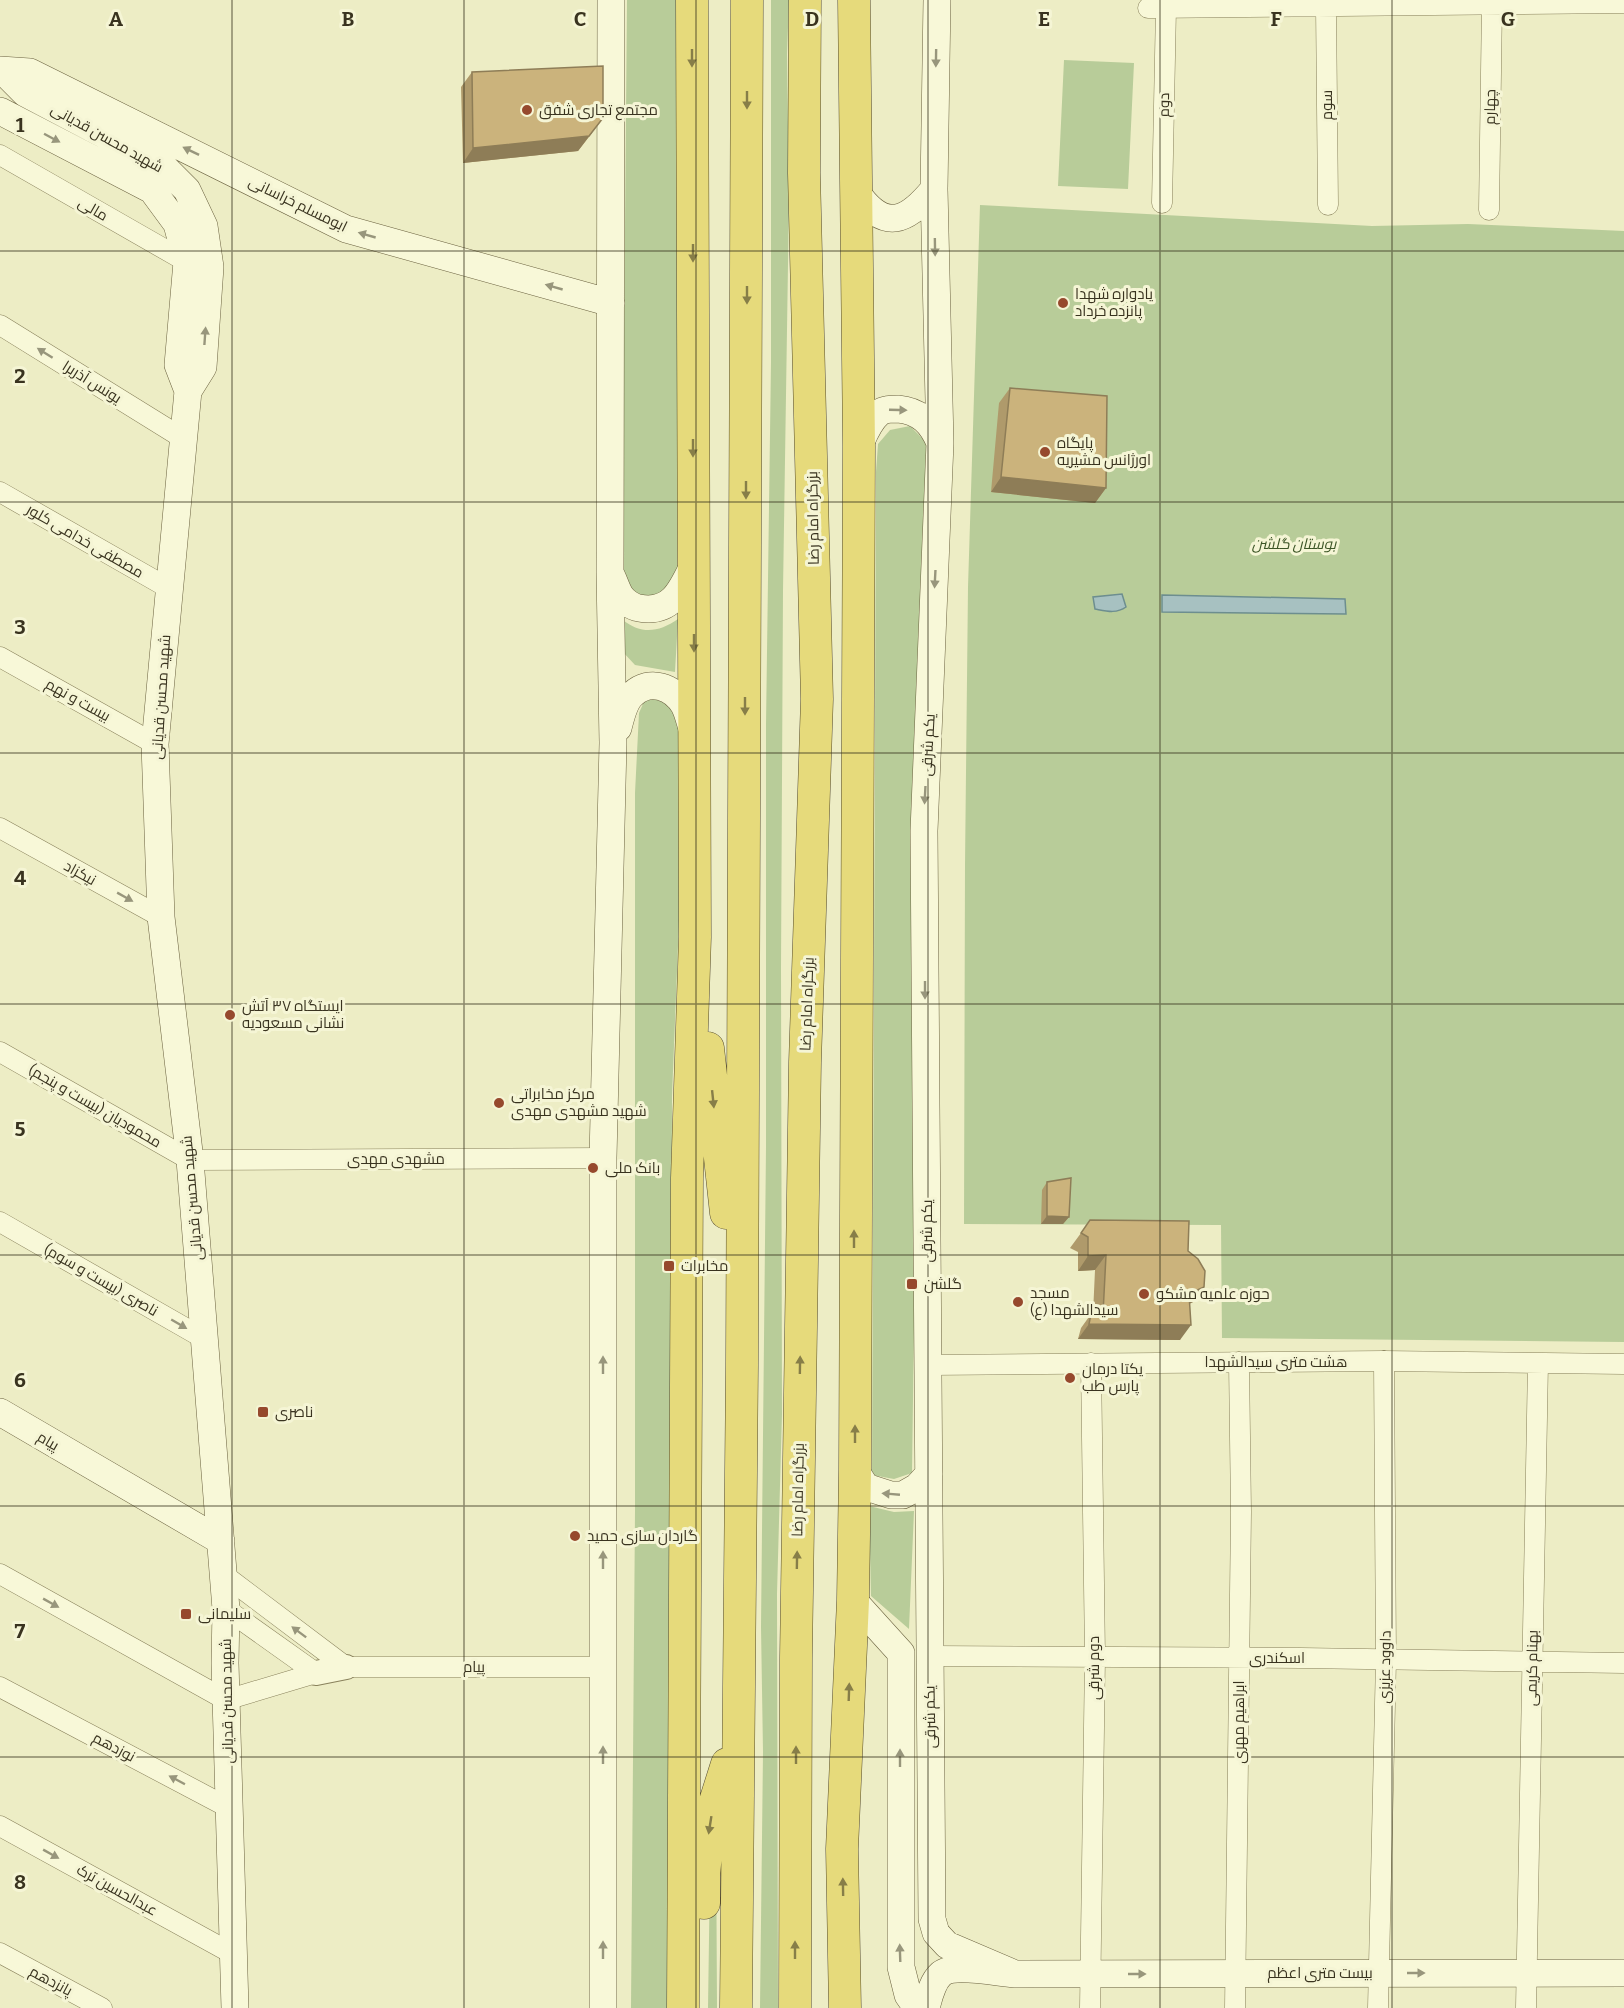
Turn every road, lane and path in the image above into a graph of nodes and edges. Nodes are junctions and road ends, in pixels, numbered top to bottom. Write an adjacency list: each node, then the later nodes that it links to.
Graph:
1 (611, 0): 19 (main road)
2 (692, 0): 26 (highway, one-way to 26)
3 (747, 0): 48 (highway, one-way to 48)
4 (805, 0): 38 (highway, بزرگراه امام رضا)
5 (854, 0): 14 (highway)
6 (937, 0): 13 (main road, یکم شرقی, one-way to 13)
7 (1624, 3): 8 (street)
8 (1492, 4): 9 (street); 17 (street, چهارم)
9 (1326, 6): 15 (street, دوم); 16 (street, سوم)
10 (1, 71): 19 (main road, ابومسلم خراسانی, one-way to 10); 21 (main road, شهید محسن قدیانی, one-way to 10)
11 (0, 111): 18 (main road, شهید محسن قدیانی, one-way to 18)
12 (0, 156): 18 (street, مالی)
13 (934, 189): 14 (main road); 23 (main road, یکم شرقی, one-way to 23)
14 (856, 193): 24 (highway)
15 (1162, 203)
16 (1328, 205)
17 (1489, 210)
18 (187, 262): 21 (main road, شهید محسن قدیانی)
19 (611, 303): 27 (main road)
20 (0, 325): 22 (street, یونس آذربرا, one-way to 20)
21 (188, 391): 22 (main road, شهید محسن قدیانی)
22 (184, 439): 28 (main road, شهید محسن قدیانی)
23 (940, 443): 24 (main road, one-way to 23); 49 (main road, یکم شرقی, one-way to 49)
24 (859, 446): 29 (highway)
25 (0, 492): 28 (street, مصطفی خدامی کلور)
26 (693, 566): 27 (main road); 31 (highway, one-way to 31)
27 (610, 572): 32 (main road)
28 (170, 589): 33 (main road, شهید محسن قدیانی)
29 (858, 596): 38 (highway); 51 (highway, one-way to 29)
30 (0, 657): 33 (street, بیست و نهم)
31 (694, 737): 32 (main road); 36 (highway)
32 (613, 743): 39 (main road)
33 (155, 744): 35 (main road, شهید محسن قدیانی)
34 (0, 828): 35 (street, نیکزاد, one-way to 35)
35 (161, 917): 40 (main road, شهید محسن قدیانی)
36 (695, 937): 48 (highway, one-way to 48); 83 (highway)
37 (0, 1052): 40 (street, محمودیان (بیست و پنجم))
38 (805, 1062): 86 (highway, بزرگراه امام رضا, one-way to 38)
39 (603, 1158): 40 (street, مشهدی مهدی); 65 (main road, one-way to 39)
40 (190, 1160): 42 (main road, شهید محسن قدیانی)
41 (0, 1222): 42 (street, ناصری (بیست و سوم), one-way to 42)
42 (203, 1338): 53 (main road, شهید محسن قدیانی)
43 (1384, 1361): 44 (street, هشت متری سیدالشهدا); 46 (street, هشت متری سیدالشهدا); 61 (street, داوود عزیزی)
44 (1239, 1362): 45 (street, هشت متری سیدالشهدا); 60 (street, ابراهیم مهری)
45 (1091, 1363): 49 (street, هشت متری سیدالشهدا); 59 (street, دوم شرقی)
46 (1538, 1363): 47 (street, هشت متری سیدالشهدا); 62 (street, بهنام کریمی)
47 (1624, 1364)
48 (742, 1365): 69 (highway)
49 (928, 1365): 52 (main road, یکم شرقی)
50 (0, 1412): 53 (main road, پیام)
51 (855, 1470): 52 (main road, one-way to 51); 56 (highway)
52 (930, 1473): 58 (main road, یکم شرقی)
53 (221, 1541): 55 (main road, شهید محسن قدیانی)
54 (0, 1574): 68 (street, one-way to 68)
55 (224, 1575): 57 (main road, شهید محسن قدیانی); 64 (street, one-way to 55)
56 (853, 1600): 87 (highway, one-way to 56); 88 (main road, one-way to 56)
57 (226, 1609): 66 (street); 68 (main road, شهید محسن قدیانی)
58 (930, 1656): 59 (street, اسکندری); 77 (main road, یکم شرقی)
59 (1095, 1657): 60 (street, اسکندری); 78 (street, دوم شرقی)
60 (1239, 1658): 61 (street, اسکندری); 79 (street, ابراهیم مهری)
61 (1386, 1660): 62 (street, اسکندری); 75 (street, داوود عزیزی)
62 (1532, 1662): 63 (street, اسکندری); 76 (street, بهنام کریمی)
63 (1624, 1663)
64 (346, 1667): 65 (street, پیام); 66 (street, پیام)
65 (603, 1667): 82 (main road, one-way to 65)
66 (316, 1673): 68 (street, پیام)
67 (0, 1687): 70 (street, نوزدهم, one-way to 67)
68 (226, 1700): 70 (main road, شهید محسن قدیانی)
69 (738, 1729): 84 (highway, one-way to 84); 85 (highway)
70 (229, 1808): 73 (main road, شهید محسن قدیانی)
71 (0, 1826): 73 (street, عبدالحسین ترک, one-way to 73)
72 (0, 1953): 80 (street, پانزدهم)
73 (233, 1954): 81 (main road, شهید محسن قدیانی)
74 (1624, 1972): 76 (main road, بیست متری اعظم)
75 (1378, 1973): 76 (main road, بیست متری اعظم, one-way to 76); 79 (main road, بیست متری اعظم); 92 (street, داوود عزیزی)
76 (1526, 1973): 93 (street, بهنام کریمی)
77 (1015, 1974): 78 (main road, بیست متری اعظم); 89 (main road)
78 (1089, 1974): 79 (main road, بیست متری اعظم, one-way to 79); 90 (street, دوم شرقی)
79 (1236, 1974): 91 (street, ابراهیم مهری)
80 (102, 2008)
81 (235, 2008)
82 (603, 2008)
83 (683, 2008)
84 (703, 2008)
85 (736, 2008)
86 (795, 2008)
87 (845, 2008)
88 (917, 2008)
89 (926, 2008)
90 (1090, 2008)
91 (1235, 2008)
92 (1378, 2008)
93 (1526, 2008)

